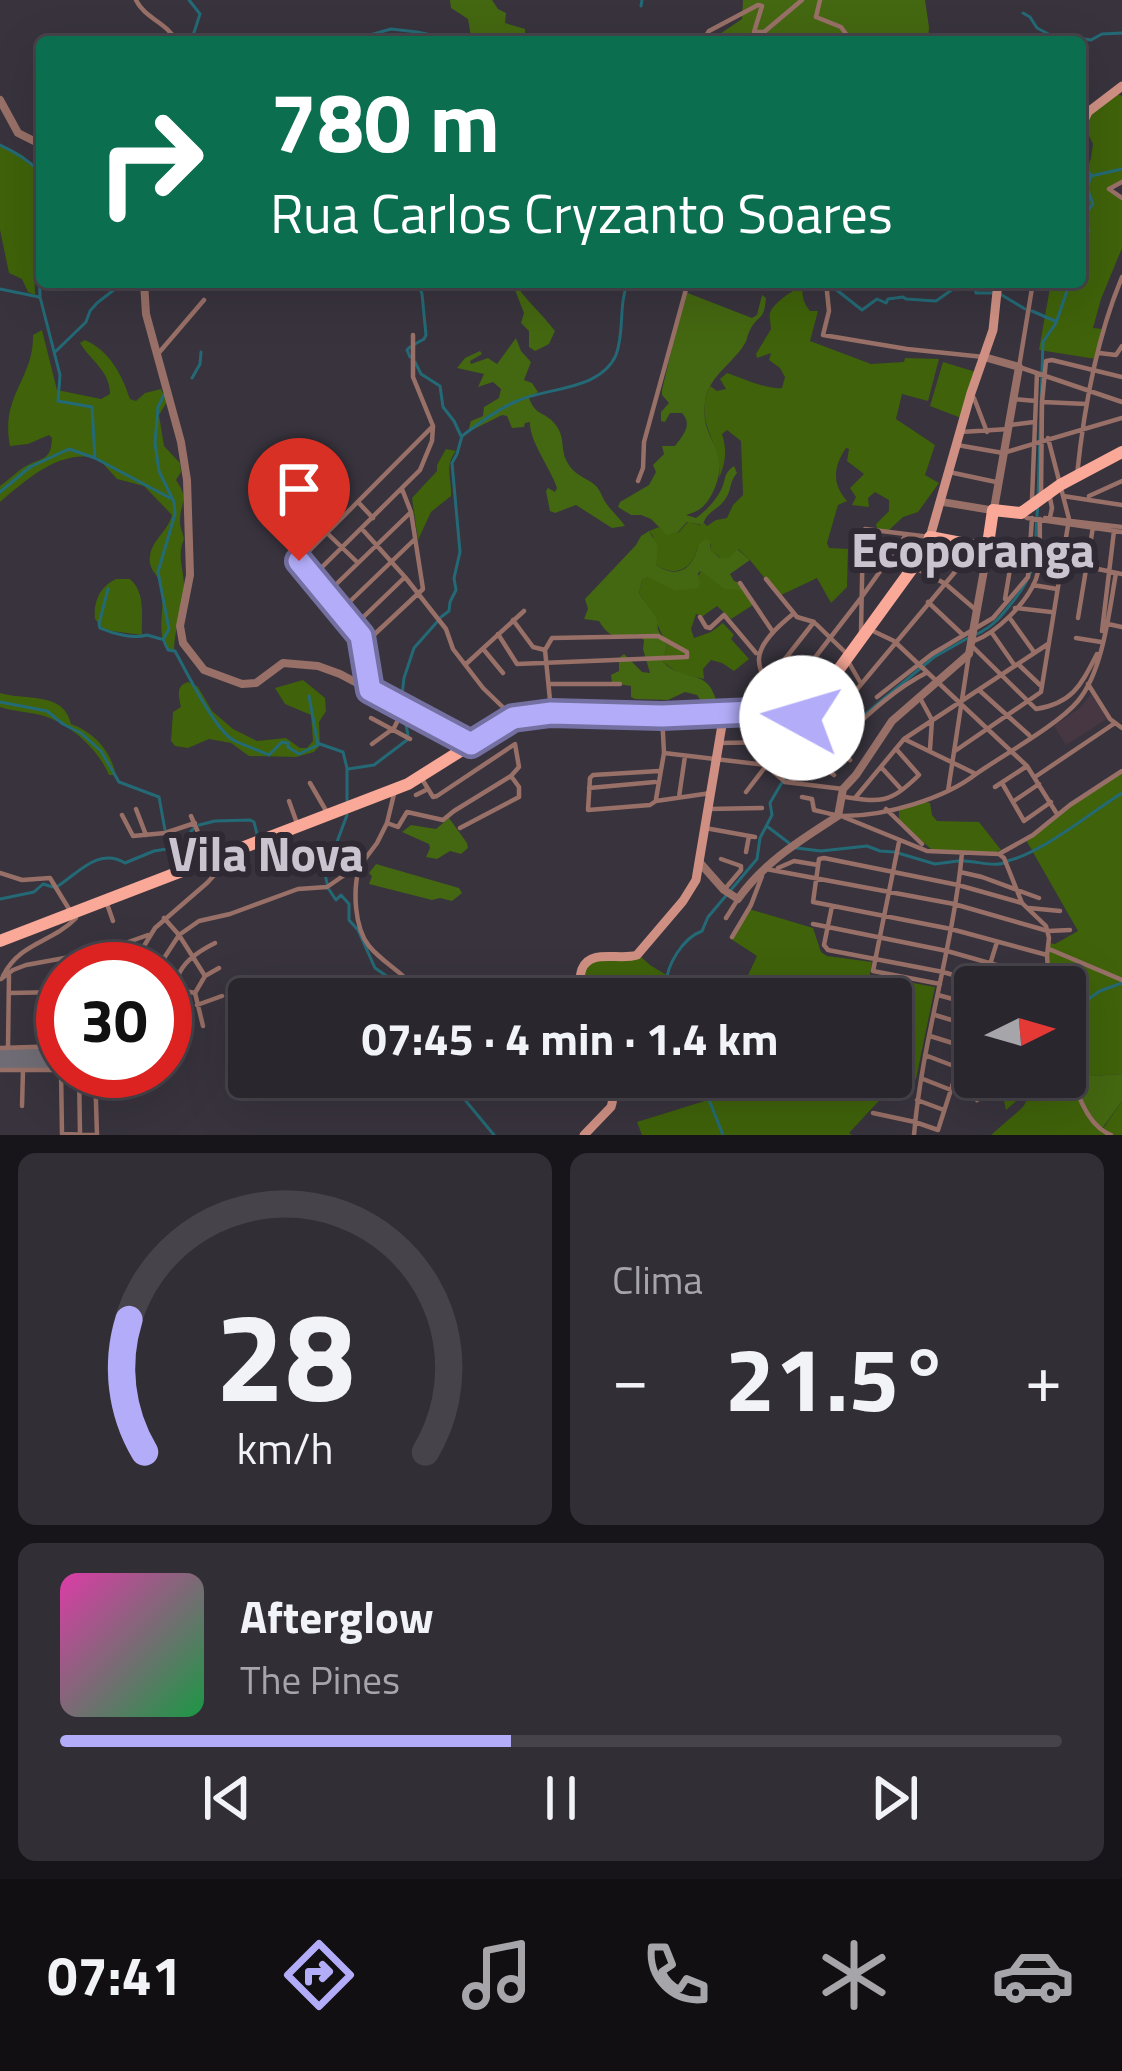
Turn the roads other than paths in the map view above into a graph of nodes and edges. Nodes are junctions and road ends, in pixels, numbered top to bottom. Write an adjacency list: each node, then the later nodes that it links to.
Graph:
1 (136, 0): 4 (street)
2 (802, 0): 5 (street)
3 (820, 0): 6 (street)
4 (172, 36)
5 (706, 36)
6 (848, 36)
7 (1122, 86): 9 (main road)
8 (0, 100): 10 (street)
9 (1086, 116)
10 (36, 142)
11 (1122, 182): 12 (street)
12 (1122, 198)
13 (1122, 277): 22 (street)
14 (144, 288): 23 (street)
15 (686, 288): 48 (street)
16 (827, 288): 24 (street)
17 (999, 288): 24 (main road)
18 (1032, 288): 25 (street)
19 (204, 299): 23 (street)
20 (413, 335): 37 (street)
21 (1122, 346): 22 (street)
22 (1099, 353): 26 (street)
23 (157, 355): 141 (street)
24 (984, 357): 25 (street); 30 (main road)
25 (1019, 367): 27 (street); 31 (street)
26 (1094, 370): 27 (street); 28 (street); 29 (street)
27 (1041, 374): 29 (street); 32 (street)
28 (1122, 376)
29 (1089, 390): 33 (street); 34 (street)
30 (971, 393): 40 (main road); 41 (street)
31 (1014, 399): 32 (street); 38 (street)
32 (1039, 402): 34 (street); 36 (street); 42 (street)
33 (1122, 402)
34 (1086, 404): 39 (street)
35 (1122, 418): 39 (street)
36 (1035, 422): 38 (street); 42 (street)
37 (433, 426): 51 (street); 53 (street)
38 (1009, 427): 41 (street); 45 (street)
39 (1082, 429): 42 (street); 47 (street)
40 (961, 432): 41 (street); 43 (main road)
41 (987, 432)
42 (1039, 442): 45 (street); 56 (street); 56 (street)
43 (957, 445): 45 (street); 46 (main road)
44 (1122, 452): 47 (main road)
45 (1003, 453): 50 (street)
46 (949, 472): 50 (street); 54 (main road)
47 (1077, 475): 56 (main road)
48 (638, 481)
49 (1122, 481): 52 (street)
50 (998, 483): 56 (street)
51 (402, 489): 57 (street); 59 (street)
52 (1084, 499): 55 (street); 56 (street)
53 (358, 502): 59 (street); 64 (street)
54 (940, 502): 56 (street); 67 (main road)
55 (1122, 505)
56 (1022, 506): 58 (street); 58 (street); 60 (street); 60 (street); 73 (main road); 77 (street); 78 (street)
57 (411, 512): 66 (street); 68 (street)
58 (1050, 517): 60 (street)
59 (373, 518): 62 (street)
60 (1068, 521): 61 (street); 63 (street); 80 (street)
61 (1093, 527): 63 (street); 72 (street)
62 (362, 529): 68 (street); 71 (street)
63 (1120, 530): 69 (street)
64 (327, 533): 71 (street); 84 (street)
65 (906, 535): 67 (street); 94 (street); 94 (street)
66 (416, 538): 76 (street); 93 (street)
67 (928, 543): 73 (main road); 74 (main road); 81 (main road)
68 (376, 545): 76 (street); 79 (street)
69 (1112, 546): 70 (street); 82 (street)
70 (1122, 547)
71 (342, 548): 79 (street); 84 (street)
72 (1088, 552): 82 (street); 105 (street)
73 (987, 553): 74 (main road); 75 (street); 100 (street)
74 (968, 555): 89 (street)
75 (1012, 557): 77 (street); 96 (street)
76 (391, 561): 85 (street); 98 (street)
77 (1030, 561): 96 (street)
78 (1038, 561): 80 (street); 90 (street)
79 (358, 563): 92 (street)
80 (1060, 565): 91 (street)
81 (913, 567): 89 (street); 114 (main road)
82 (1108, 570): 83 (street); 88 (street)
83 (1119, 574): 88 (street)
84 (312, 577): 92 (street)
85 (405, 577): 93 (street); 109 (street)
86 (766, 579): 101 (street)
87 (740, 583): 111 (street)
88 (1111, 583): 108 (street)
89 (946, 585): 95 (street); 100 (street)
90 (1033, 585): 91 (street); 97 (street)
91 (1057, 589): 102 (street)
92 (326, 594): 98 (street)
93 (419, 595): 120 (street); 128 (street)
94 (861, 598): 114 (street); 115 (street)
95 (928, 602): 117 (street); 118 (street)
96 (1004, 604): 118 (street)
97 (1015, 608): 102 (street); 103 (street)
98 (340, 611): 109 (street)
99 (524, 611): 106 (street)
100 (977, 611): 118 (street)
101 (794, 613): 107 (street); 111 (street)
102 (1053, 613): 119 (street)
103 (1009, 616): 112 (street); 124 (street)
104 (700, 617): 125 (street)
105 (1078, 618)
106 (512, 620): 113 (street); 123 (street)
107 (814, 622): 115 (street); 134 (street)
108 (1104, 623): 110 (street); 121 (street)
109 (353, 627): 120 (street)
110 (1122, 627)
111 (773, 632): 125 (street)
112 (992, 633): 118 (street); 130 (street)
113 (498, 634): 122 (street); 127 (street)
114 (864, 634): 117 (street); 126 (main road)
115 (830, 637): 126 (street); 147 (street)
116 (1076, 638): 121 (street)
117 (894, 641): 129 (street); 135 (street)
118 (970, 641): 129 (street); 133 (street); 136 (street); 146 (street)
119 (1048, 644): 124 (street); 140 (street)
120 (363, 645): 141 (street)
121 (1100, 646): 139 (street); 145 (street)
122 (483, 649): 128 (street); 132 (street)
123 (544, 650): 127 (street); 127 (street)
124 (1034, 652): 130 (street)
125 (758, 655): 134 (street)
126 (847, 657): 135 (street); 149 (main road)
127 (546, 661): 137 (street)
128 (466, 664): 155 (street)
129 (919, 665): 131 (street); 143 (street)
130 (1017, 665): 133 (street); 140 (street)
131 (926, 673): 136 (street); 169 (street)
132 (502, 674)
133 (1000, 676): 142 (street); 145 (street)
134 (767, 682): 147 (street)
135 (860, 682): 161 (street)
136 (936, 682): 144 (street); 146 (street)
137 (549, 684): 138 (street); 150 (street)
138 (620, 684)
139 (1088, 684): 157 (street); 162 (street)
140 (1040, 685): 145 (street)
141 (370, 690): 148 (street)
142 (980, 690): 146 (street); 153 (street)
143 (877, 697)
144 (920, 698): 156 (street); 198 (street)
145 (1028, 702): 153 (street)
146 (962, 703): 156 (street); 160 (street); 172 (street)
147 (780, 705): 149 (main road); 151 (main road)
148 (404, 708): 158 (street); 168 (street)
149 (804, 711): 165 (street)
150 (551, 713): 152 (main road); 155 (main road)
151 (724, 713): 152 (main road); 166 (main road)
152 (662, 716): 174 (street)
153 (1008, 716): 160 (street); 162 (street)
154 (371, 718): 158 (street)
155 (513, 718): 168 (main road)
156 (932, 720): 164 (street); 173 (street)
157 (1114, 723): 159 (street); 190 (street)
158 (394, 728): 163 (street); 167 (street)
159 (1122, 728)
160 (988, 730): 171 (street); 172 (street)
161 (822, 731)
162 (1030, 736): 171 (street)
163 (410, 739)
164 (904, 739): 170 (street); 173 (street)
165 (784, 742): 166 (street); 180 (street)
166 (719, 743): 176 (main road)
167 (372, 744)
168 (471, 744): 187 (main road)
169 (835, 747): 177 (street); 178 (street)
170 (896, 748): 182 (street); 196 (street)
171 (1010, 750): 181 (street); 185 (street)
172 (956, 751): 179 (street)
173 (930, 752): 179 (street)
174 (664, 753): 175 (street); 183 (street)
175 (685, 756): 176 (street); 202 (street)
176 (717, 759): 180 (street); 200 (main road)
177 (850, 760)
178 (817, 762): 186 (street); 189 (street)
179 (952, 764): 185 (street); 199 (street)
180 (766, 765): 189 (street); 197 (street)
181 (1027, 766): 190 (street); 207 (street)
182 (881, 767): 196 (street); 204 (street)
183 (659, 771): 191 (street); 193 (street)
184 (1122, 771): 214 (street)
185 (976, 774): 199 (street)
186 (833, 775)
187 (420, 776): 194 (street); 195 (main road)
188 (511, 776): 194 (street); 217 (street); 219 (street)
189 (786, 780): 198 (street)
190 (1037, 780): 207 (street); 208 (street)
191 (658, 782): 193 (street); 206 (street)
192 (310, 783): 213 (street)
193 (589, 788): 206 (street)
194 (428, 789): 201 (street)
195 (394, 790): 213 (main road); 217 (street)
196 (902, 791): 204 (street)
197 (746, 792)
198 (842, 792): 204 (street); 216 (street)
199 (948, 792): 212 (street)
200 (711, 793): 202 (street); 211 (main road)
201 (416, 795)
202 (679, 797): 206 (street)
203 (802, 797): 216 (street)
204 (855, 799)
205 (289, 801): 218 (street)
206 (656, 801)
207 (1013, 802): 208 (street)
208 (1051, 802): 214 (street)
209 (762, 808): 211 (street)
210 (136, 809): 221 (street)
211 (708, 809): 220 (main road)
212 (886, 809): 216 (street); 223 (street)
213 (328, 814): 218 (main road)
214 (1057, 814): 227 (street)
215 (122, 815): 221 (street)
216 (840, 816): 222 (street); 233 (street)
217 (388, 823): 230 (street)
218 (298, 826): 226 (main road)
219 (460, 828)
220 (705, 828): 224 (street); 231 (main road)
221 (146, 835): 228 (street)
222 (899, 842): 225 (street); 235 (street)
223 (922, 844)
224 (746, 852)
225 (962, 853): 227 (street); 236 (street)
226 (231, 854): 228 (main road); 252 (street)
227 (999, 854): 240 (street)
228 (210, 860): 244 (main road)
229 (721, 860): 242 (street)
230 (362, 863): 261 (street); 285 (street)
231 (701, 864): 242 (street); 286 (main road)
232 (818, 865): 234 (street); 235 (street); 238 (street)
233 (762, 870): 234 (street); 242 (street); 262 (street)
234 (775, 870): 238 (street)
235 (892, 870): 239 (street); 241 (street)
236 (960, 872): 239 (street); 240 (street)
237 (0, 873): 250 (street)
238 (816, 879): 241 (street); 247 (street)
239 (958, 885): 245 (street); 246 (street)
240 (1013, 887): 243 (street); 245 (street)
241 (887, 892): 246 (street); 251 (street)
242 (731, 894): 253 (street)
243 (1039, 898)
244 (106, 901): 250 (main road); 254 (street)
245 (1022, 903): 248 (street)
246 (954, 904): 257 (street); 259 (street)
247 (832, 906): 251 (street); 256 (street)
248 (1030, 908): 249 (street); 259 (street)
249 (1060, 910)
250 (75, 913): 264 (main road); 287 (street)
251 (883, 916): 257 (street); 263 (street)
252 (164, 918): 260 (street); 261 (street)
253 (726, 918)
254 (113, 921)
255 (813, 924): 256 (street)
256 (828, 927): 263 (street); 274 (street)
257 (951, 929): 269 (street); 271 (street)
258 (1070, 930): 259 (street)
259 (1048, 931): 272 (street)
260 (150, 935): 265 (street); 266 (street)
261 (179, 935): 267 (street); 268 (street)
262 (732, 937)
263 (879, 937): 271 (street); 274 (street)
264 (0, 941)
265 (129, 942)
266 (146, 942)
267 (174, 942)
268 (184, 942)
269 (997, 942): 272 (street); 276 (street)
270 (215, 944): 273 (street)
271 (946, 951): 276 (street); 281 (street)
272 (1048, 952): 279 (street); 288 (street)
273 (192, 955): 284 (street)
274 (876, 958): 281 (street); 289 (street)
275 (36, 963): 282 (street)
276 (990, 963): 277 (street); 278 (street)
277 (989, 966)
278 (999, 966)
279 (1048, 966)
280 (219, 968): 284 (street)
281 (943, 972): 283 (street); 289 (street)
282 (9, 974): 287 (street); 293 (street)
283 (954, 975)
284 (205, 976): 290 (street)
285 (406, 978)
286 (581, 978)
287 (0, 980)
288 (1122, 980)
289 (940, 984): 292 (street)
290 (194, 993): 296 (street)
291 (36, 994): 293 (street)
292 (938, 995): 295 (street); 298 (street)
293 (6, 996): 297 (street)
294 (222, 996): 296 (street)
295 (954, 999)
296 (197, 1005): 300 (street)
297 (4, 1014): 301 (street)
298 (935, 1016): 299 (street); 302 (street)
299 (954, 1021)
300 (202, 1026)
301 (4, 1031): 305 (street)
302 (930, 1036): 303 (street); 306 (street)
303 (954, 1044)
304 (36, 1047): 305 (street)
305 (4, 1048)
306 (926, 1055): 307 (street); 311 (street)
307 (954, 1066)
308 (0, 1070): 309 (street)
309 (23, 1070): 310 (street); 322 (street)
310 (36, 1070)
311 (921, 1078): 313 (street); 320 (street)
312 (954, 1082): 313 (street)
313 (951, 1090): 323 (street)
314 (62, 1098): 326 (street)
315 (79, 1098): 326 (street)
316 (95, 1098): 327 (street)
317 (612, 1098): 328 (main road)
318 (979, 1098): 321 (street)
319 (1080, 1098): 330 (street)
320 (917, 1100): 323 (street); 325 (street)
321 (977, 1100)
322 (22, 1106)
323 (944, 1110): 325 (street)
324 (873, 1113): 325 (street)
325 (915, 1122): 329 (street)
326 (80, 1134): 327 (street)
327 (96, 1135)
328 (584, 1135)
329 (914, 1135)
330 (1111, 1135)

